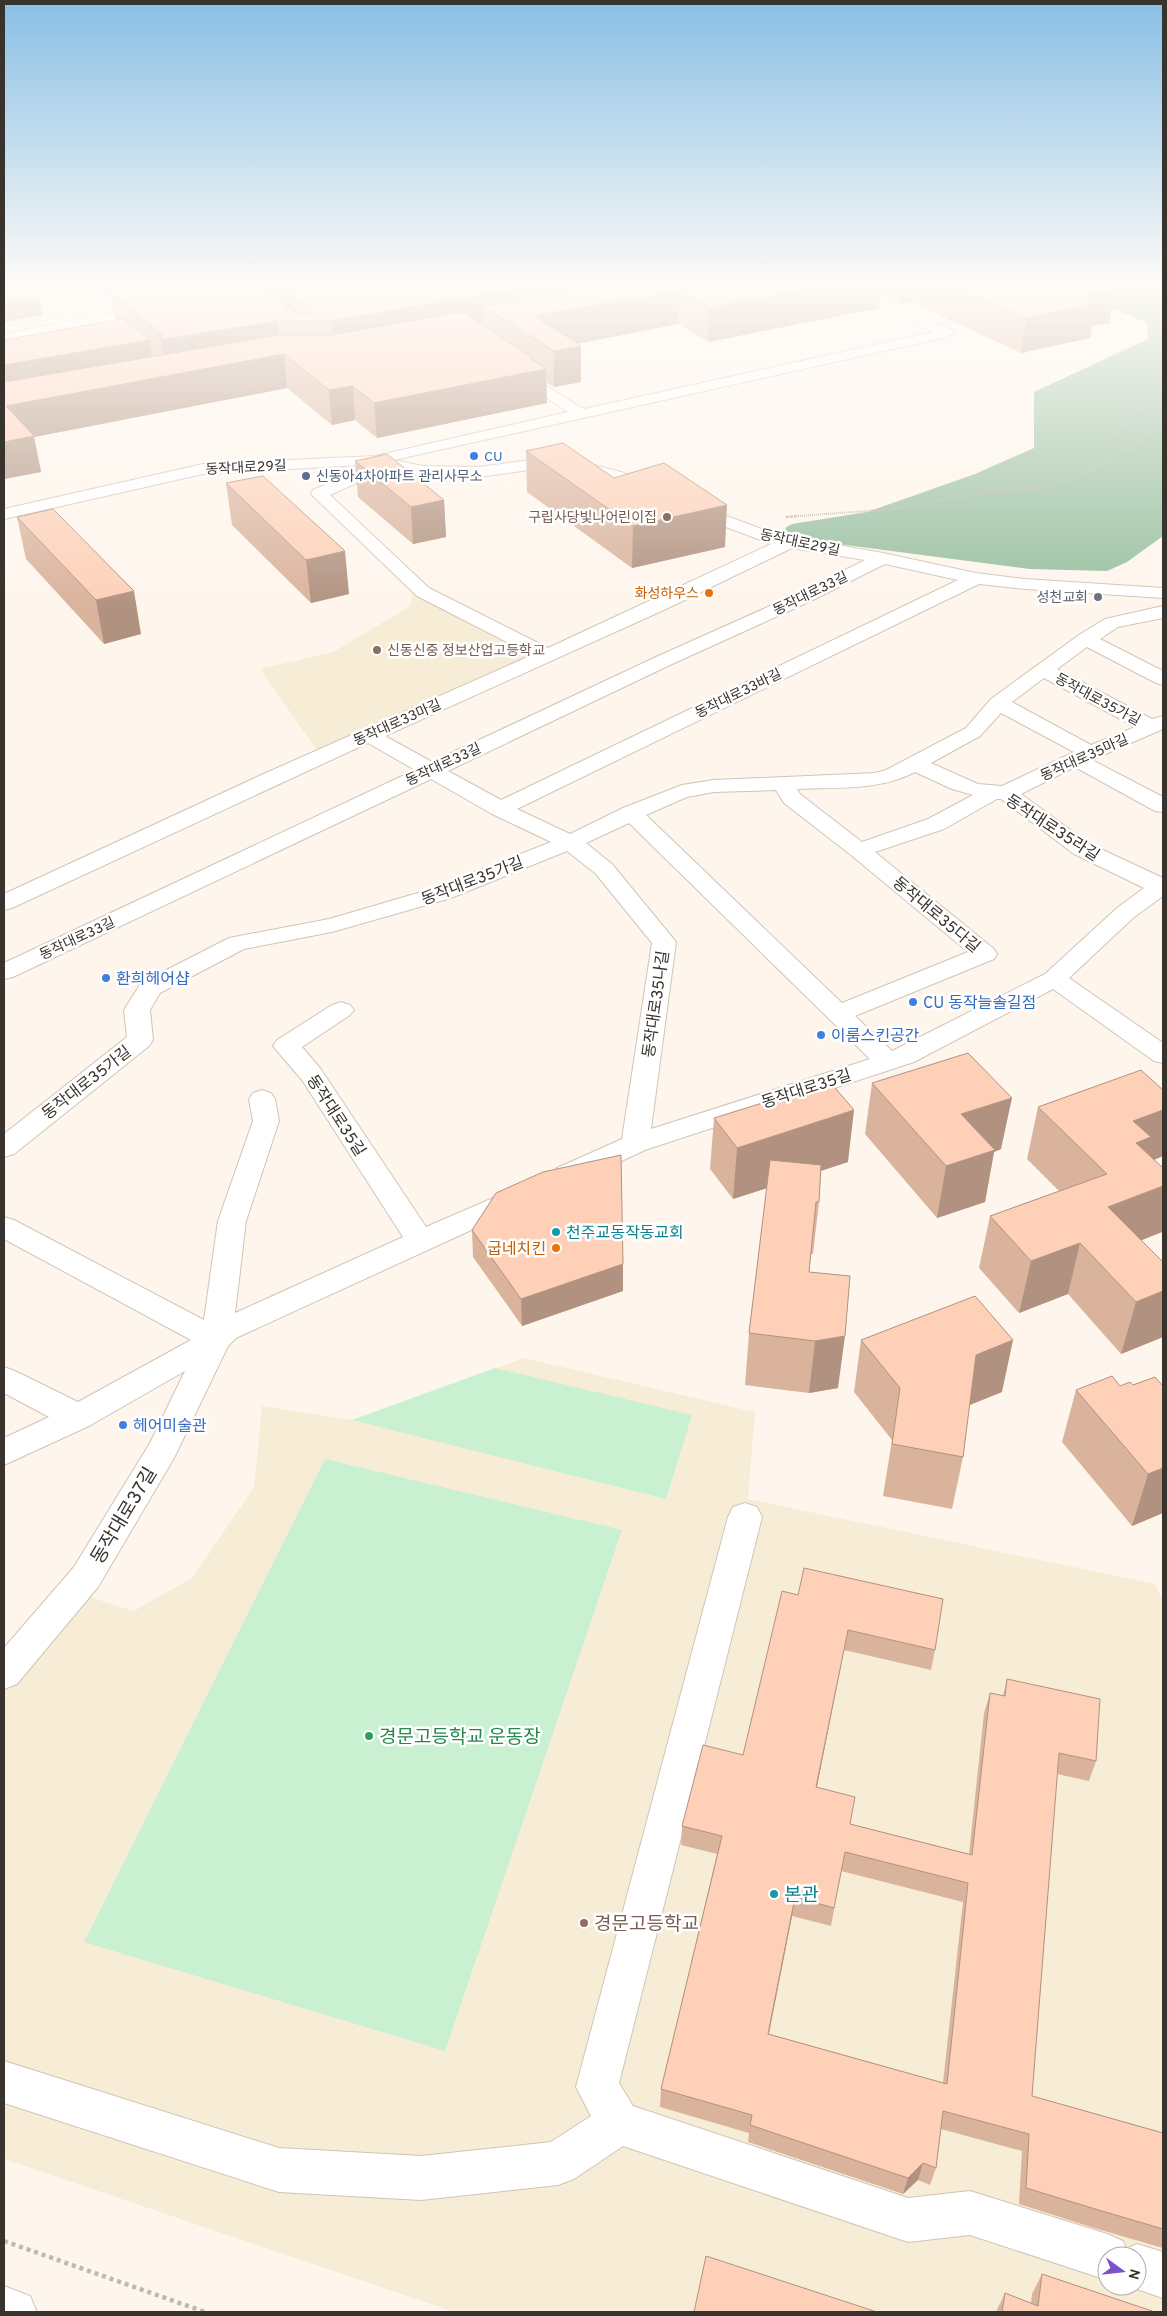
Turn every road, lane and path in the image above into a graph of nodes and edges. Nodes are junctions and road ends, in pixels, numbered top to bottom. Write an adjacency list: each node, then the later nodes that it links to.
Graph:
1 (550, 393): 5 (street)
2 (671, 393): 5 (street)
3 (1150, 393): 7 (path)
4 (1163, 405): 7 (path)
5 (580, 413): 6 (street)
6 (372, 460): 8 (street, 동작대로29길); 10 (street, 동작대로29길); 16 (street)
7 (1085, 472): 9 (path)
8 (4, 514)
9 (812, 515)
10 (790, 542): 11 (street, 동작대로29길); 16 (street, 동작대로33마길)
11 (884, 558): 12 (street, 동작대로29길); 25 (street, 동작대로33길)
12 (976, 578): 13 (street, 동작대로29길); 29 (street, 동작대로33바길)
13 (1163, 593)
14 (1163, 612): 15 (street, 동작대로35가길)
15 (1086, 639): 17 (street, 동작대로35가길); 18 (street)
16 (547, 655): 21 (street, 동작대로33마길)
17 (1045, 671): 19 (street, 동작대로35가길); 20 (street, 동작대로35가길)
18 (1163, 678)
19 (998, 703): 23 (street); 24 (street, 동작대로35가길)
20 (1151, 727): 22 (street); 23 (street, 동작대로35마길)
21 (369, 735): 25 (street); 34 (street, 동작대로33마길)
22 (1163, 745)
23 (1083, 756): 27 (street, 동작대로35마길); 28 (street)
24 (914, 764): 26 (street, 동작대로35가길); 27 (street, 동작대로35라길)
25 (431, 770): 29 (street); 35 (street, 동작대로33길)
26 (783, 784): 30 (street, 동작대로35가길); 32 (street, 동작대로35다길)
27 (999, 794): 32 (street); 33 (street, 동작대로35라길)
28 (1163, 806)
29 (500, 809): 31 (street)
30 (631, 813): 31 (street, 동작대로35가길); 38 (street)
31 (570, 842): 42 (street, 동작대로35나길); 43 (street, 동작대로35가길)
32 (859, 850): 38 (street, 동작대로35다길)
33 (1162, 887): 36 (street, 동작대로35길)
34 (4, 903)
35 (4, 972)
36 (1054, 979): 39 (street); 40 (street, 동작대로35길)
37 (341, 1010): 45 (street, 동작대로35길)
38 (838, 1014): 40 (street)
39 (1163, 1056)
40 (888, 1062): 42 (street, 동작대로35길)
41 (262, 1100): 46 (street)
42 (635, 1144): 45 (street, 동작대로35길)
43 (4, 1148)
44 (4, 1227): 46 (street)
45 (420, 1241): 46 (street, 동작대로35길)
46 (216, 1340): 48 (street, 동작대로35길); 51 (street, 동작대로37길)
47 (4, 1379): 48 (street)
48 (78, 1418): 49 (street, 동작대로35길)
49 (4, 1452)
50 (744, 1517): 53 (street)
51 (4, 1673)
52 (4, 2082): 53 (street)
53 (619, 2123): 55 (street)
54 (4, 2241): 60 (path)
55 (1097, 2254)
56 (1147, 2270): 57 (street)
57 (1163, 2275)
58 (4, 2309): 59 (street)
59 (14, 2312)
60 (205, 2312)

